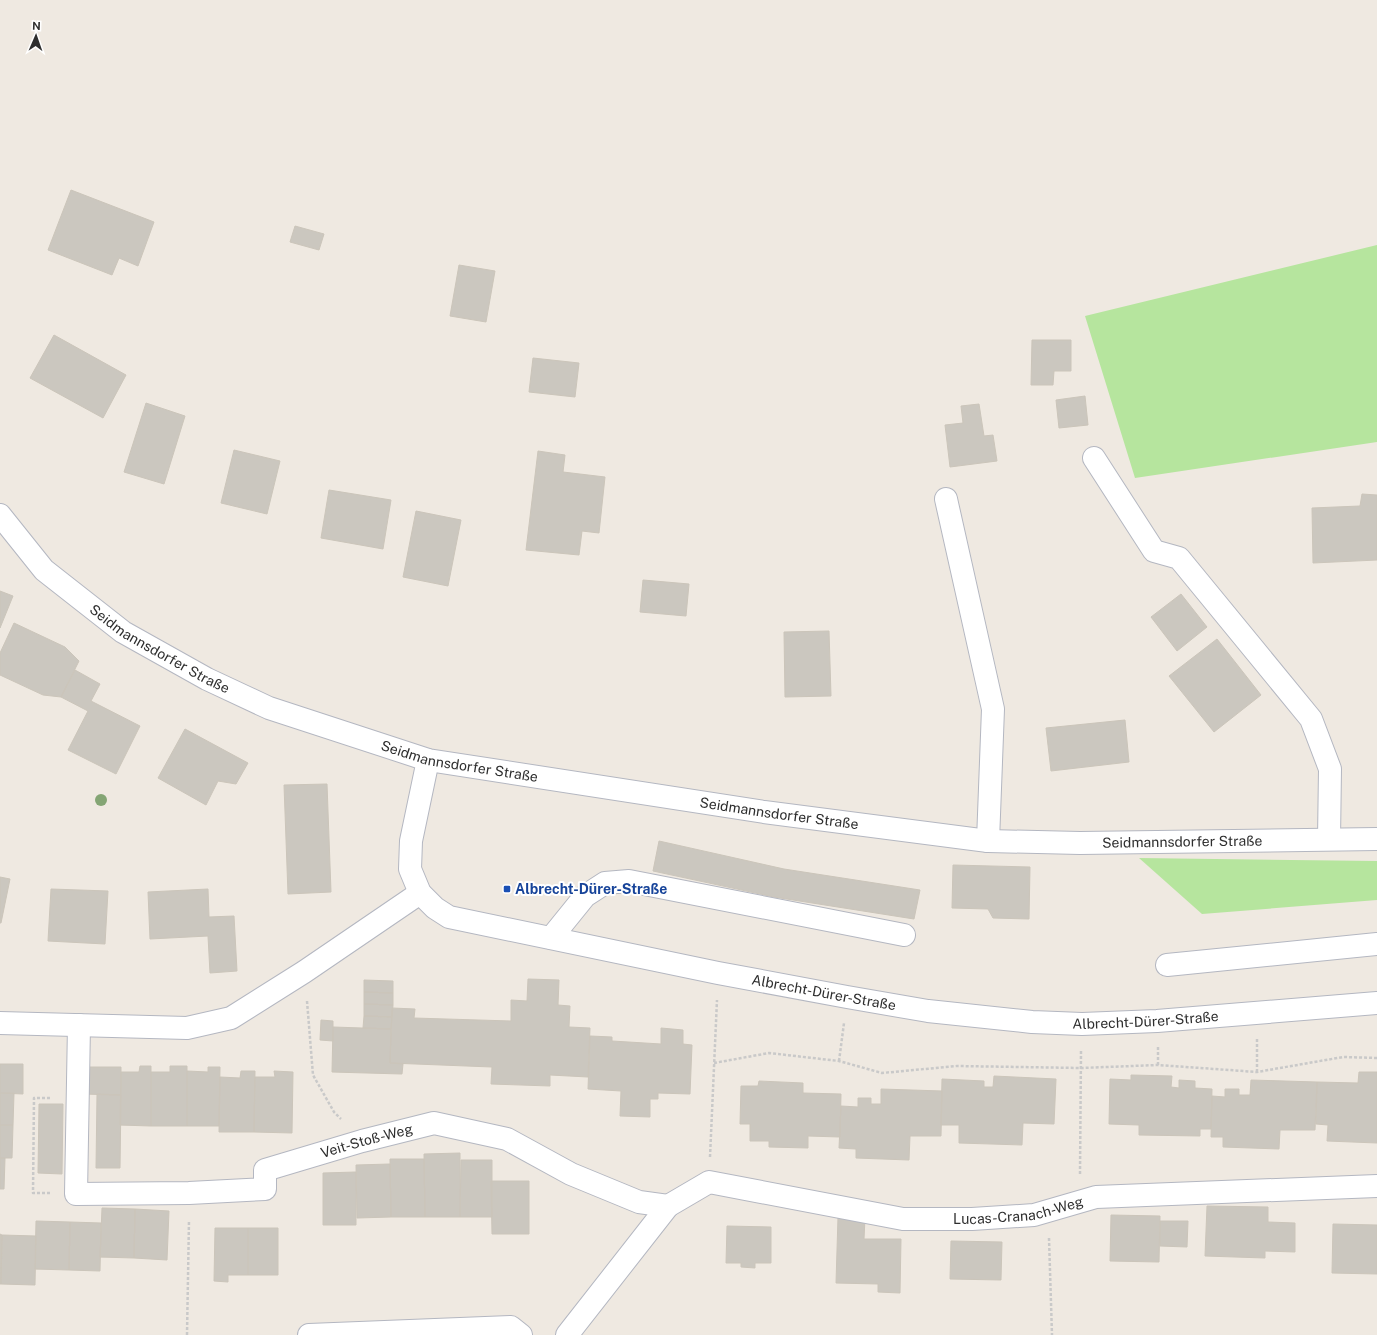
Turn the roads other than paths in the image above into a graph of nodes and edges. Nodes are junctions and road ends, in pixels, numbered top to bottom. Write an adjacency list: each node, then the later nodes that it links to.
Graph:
1 (1094, 458): 6 (street)
2 (946, 499): 7 (street)
3 (0, 515): 4 (street, Seidmannsdorfer Straße)
4 (428, 760): 7 (street, Seidmannsdorfer Straße); 8 (street, Albrecht-Dürer-Straße)
5 (1377, 839): 6 (street, Seidmannsdorfer Straße)
6 (1329, 840): 7 (street, Seidmannsdorfer Straße)
7 (988, 841)
8 (420, 893): 10 (street, Albrecht-Dürer-Straße); 15 (street)
9 (904, 935): 10 (street)
10 (551, 938): 13 (street, Albrecht-Dürer-Straße)
11 (1377, 944): 12 (street)
12 (1166, 966)
13 (1377, 1003)
14 (0, 1023): 15 (street)
15 (79, 1025): 17 (street, Veit-Stoß-Weg)
16 (1377, 1186): 17 (street, Lucas-Cranach-Weg)
17 (668, 1206): 20 (street)
18 (516, 1331): 19 (street)
19 (309, 1335)
20 (567, 1335)

